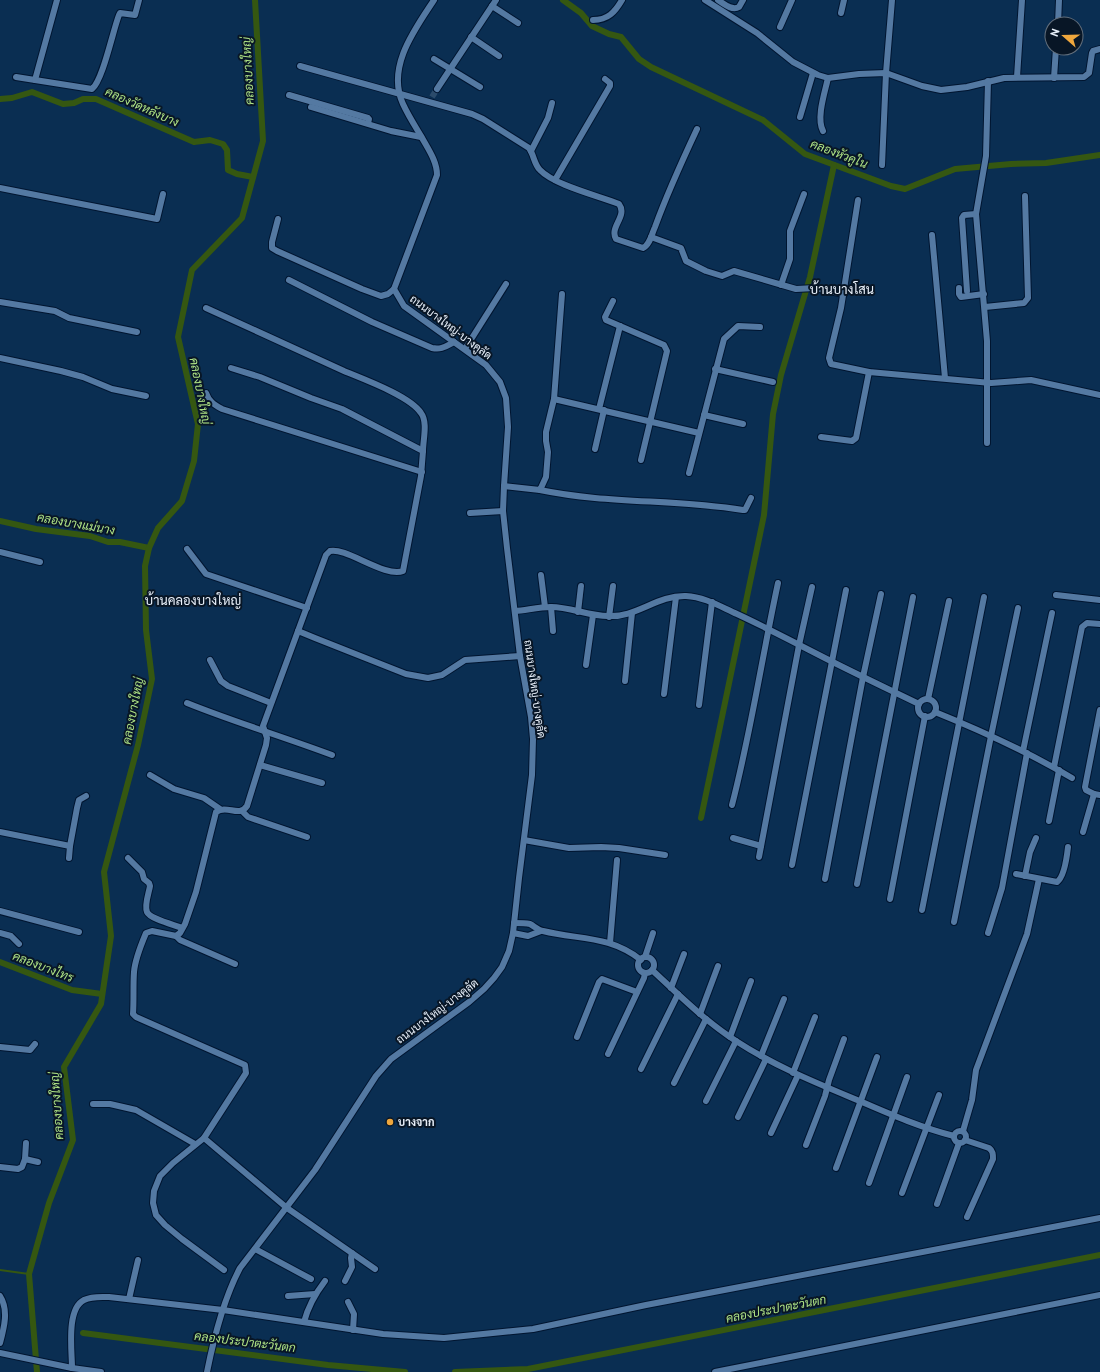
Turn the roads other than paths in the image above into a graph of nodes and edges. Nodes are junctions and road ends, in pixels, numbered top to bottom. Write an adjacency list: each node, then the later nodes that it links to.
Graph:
1 (57, 0): 34 (street)
2 (139, 0): 34 (street)
3 (434, 0): 38 (street)
4 (496, 0): 14 (street)
5 (622, 0): 17 (street)
6 (706, 0): 27 (street)
7 (718, 0): 8 (street)
8 (743, 0)
9 (792, 0): 19 (street)
10 (844, 0): 15 (street)
11 (892, 0): 28 (street)
12 (1022, 0): 30 (street)
13 (1059, 0): 16 (street)
14 (492, 6): 18 (street); 20 (street)
15 (842, 13)
16 (1058, 16)
17 (593, 20)
18 (518, 23)
19 (780, 27)
20 (471, 37): 22 (street); 26 (street)
21 (1100, 49): 32 (street)
22 (499, 56)
23 (1055, 56): 32 (street)
24 (434, 59): 26 (street)
25 (300, 66): 38 (street)
26 (450, 69): 36 (street); 37 (street)
27 (813, 73): 31 (street); 42 (street)
28 (886, 73): 31 (street); 35 (street); 48 (street)
29 (16, 77): 34 (street)
30 (1017, 77): 32 (street); 35 (street)
31 (828, 78): 45 (street)
32 (1054, 78)
33 (605, 79): 49 (street)
34 (35, 80)
35 (988, 81): 55 (street)
36 (480, 87)
37 (437, 89)
38 (400, 94): 46 (street); 47 (street)
39 (289, 95): 43 (street)
40 (552, 102): 47 (street)
41 (311, 107): 43 (street)
42 (800, 117)
43 (368, 123): 46 (street)
44 (697, 129): 58 (street)
45 (823, 131)
46 (421, 137): 63 (street)
47 (531, 151): 49 (street)
48 (882, 165)
49 (555, 180): 58 (street)
50 (0, 188): 51 (street)
51 (163, 194)
52 (804, 194): 61 (street)
53 (1025, 196): 70 (street)
54 (858, 200): 66 (street)
55 (976, 214): 64 (street); 67 (street)
56 (278, 219): 63 (street)
57 (932, 235): 81 (street)
58 (651, 237): 61 (street)
59 (289, 280): 75 (street)
60 (506, 284): 76 (street)
61 (781, 285): 66 (street)
62 (959, 288): 67 (street)
63 (394, 289): 75 (street, ถนนบางใหญ่-บางคูลัด)
64 (967, 291)
65 (562, 294): 87 (street)
66 (844, 294): 80 (street)
67 (984, 294): 70 (street)
68 (613, 301): 72 (street)
69 (0, 302): 74 (street)
70 (984, 307): 83 (street)
71 (206, 308): 96 (street)
72 (620, 326): 88 (street); 90 (street)
73 (760, 327): 79 (street)
74 (137, 332)
75 (454, 342): 76 (street, ถนนบางใหญ่-บางคูลัด)
76 (464, 349): 100 (street, ถนนบางใหญ่-บางคูลัด)
77 (0, 358): 86 (street)
78 (231, 368): 96 (street)
79 (715, 369): 82 (street); 89 (street)
80 (869, 372): 81 (street); 93 (street)
81 (945, 378): 83 (street)
82 (773, 382)
83 (988, 382): 85 (street); 94 (street)
84 (206, 393): 98 (street)
85 (1100, 395)
86 (146, 396)
87 (554, 399): 88 (street); 101 (street)
88 (602, 410): 90 (street); 95 (street)
89 (704, 415): 91 (street); 92 (street)
90 (651, 422): 92 (street); 97 (street)
91 (743, 424)
92 (699, 433): 99 (street)
93 (821, 438)
94 (987, 443)
95 (595, 450)
96 (423, 452): 98 (street)
97 (641, 460)
98 (422, 472): 123 (street)
99 (689, 473)
100 (504, 486): 101 (street); 103 (street, ถนนบางใหญ่-บางคูลัด)
101 (540, 490): 102 (street)
102 (751, 498)
103 (503, 511): 104 (street); 125 (street, ถนนบางใหญ่-บางคูลัด)
104 (470, 513)
105 (187, 549): 123 (street)
106 (0, 552): 107 (street)
107 (40, 562)
108 (541, 575): 122 (street)
109 (778, 583): 132 (street)
110 (581, 586): 126 (street)
111 (613, 586): 130 (street)
112 (812, 587): 135 (street)
113 (846, 590): 138 (street)
114 (881, 594): 140 (street)
115 (1056, 595): 119 (street)
116 (676, 597): 121 (street); 127 (street); 143 (street)
117 (913, 597): 142 (street)
118 (984, 597): 152 (street)
119 (1100, 600)
120 (949, 601): 144 (street)
121 (712, 602): 132 (street); 148 (street)
122 (548, 607): 125 (street); 126 (street); 134 (street)
123 (307, 608): 133 (street)
124 (1018, 608): 154 (street)
125 (515, 611): 136 (street, ถนนบางใหญ่-บางคูลัด)
126 (578, 612): 129 (street)
127 (632, 612): 130 (street); 141 (street)
128 (1052, 613): 155 (street)
129 (593, 614): 130 (street); 139 (street)
130 (609, 617)
131 (1100, 624): 158 (street)
132 (768, 628): 135 (street); 164 (street)
133 (298, 631): 136 (street); 146 (street)
134 (553, 631)
135 (800, 645): 138 (street); 175 (street)
136 (520, 656): 173 (street, ถนนบางใหญ่-บางคูลัด)
137 (210, 660): 146 (street)
138 (832, 662): 140 (street); 182 (street)
139 (586, 665)
140 (863, 677): 142 (street); 185 (street)
141 (625, 681)
142 (895, 692): 147 (street); 187 (street)
143 (664, 694)
144 (928, 699): 147 (street); 150 (street)
145 (187, 703): 153 (street)
146 (271, 703): 153 (street)
147 (920, 704): 151 (street)
148 (699, 705)
149 (1100, 710): 162 (street)
150 (935, 712): 151 (street); 152 (street)
151 (925, 716): 188 (street)
152 (960, 722): 154 (street); 189 (street)
153 (264, 730): 156 (street); 157 (street)
154 (991, 736): 155 (street); 191 (street)
155 (1025, 752): 158 (street); 199 (street)
156 (332, 755)
157 (260, 765): 161 (street); 166 (street)
158 (1056, 768): 160 (street); 167 (street)
159 (150, 775): 165 (street)
160 (1072, 778)
161 (322, 783)
162 (1097, 795): 169 (street)
163 (86, 796): 174 (street)
164 (732, 805)
165 (220, 809): 166 (street); 193 (street)
166 (242, 811): 170 (street)
167 (1048, 820)
168 (0, 832): 174 (street)
169 (1083, 832)
170 (307, 836)
171 (733, 838): 175 (street)
172 (1036, 838): 184 (street)
173 (524, 840): 177 (street); 192 (street, ถนนบางใหญ่-บางคูลัด)
174 (70, 846): 179 (street)
175 (761, 846): 178 (street)
176 (1068, 847): 186 (street)
177 (665, 855)
178 (759, 856)
179 (70, 858)
180 (128, 858): 193 (street)
181 (617, 860): 201 (street)
182 (792, 865)
183 (1016, 874): 184 (street)
184 (1025, 876): 186 (street)
185 (825, 879)
186 (1038, 879): 237 (street)
187 (857, 884)
188 (890, 900)
189 (922, 910)
190 (0, 911): 195 (street)
191 (954, 922)
192 (514, 923): 194 (street); 197 (street, ถนนบางใหญ่-บางคูลัด)
193 (182, 928): 200 (street)
194 (541, 931): 197 (street); 201 (street)
195 (79, 932)
196 (0, 933): 202 (street)
197 (513, 933): 253 (street, ถนนบางใหญ่-บางคูลัด)
198 (653, 933): 204 (street)
199 (988, 933)
200 (176, 936): 205 (street); 240 (street)
201 (610, 943): 204 (street)
202 (18, 944)
203 (684, 954): 210 (street)
204 (643, 959): 207 (street); 208 (street)
205 (235, 964)
206 (718, 966): 214 (street)
207 (652, 970): 208 (street); 210 (street)
208 (645, 973): 211 (street)
209 (751, 981): 218 (street)
210 (671, 988): 212 (street)
211 (637, 992): 217 (street); 222 (street)
212 (678, 994): 214 (street); 225 (street)
213 (784, 999): 223 (street)
214 (700, 1014): 216 (street)
215 (815, 1017): 226 (street)
216 (706, 1019): 218 (street); 228 (street)
217 (577, 1037)
218 (733, 1039): 223 (street); 231 (street)
219 (844, 1039): 229 (street)
220 (35, 1044): 221 (street)
221 (0, 1047)
222 (608, 1054)
223 (763, 1057): 226 (street); 235 (street)
224 (877, 1057): 232 (street)
225 (641, 1069)
226 (796, 1074): 229 (street); 238 (street)
227 (907, 1078): 234 (street)
228 (674, 1083)
229 (827, 1088): 232 (street); 245 (street)
230 (939, 1095): 236 (street)
231 (706, 1101)
232 (861, 1102): 234 (street); 249 (street)
233 (92, 1104): 244 (street)
234 (893, 1115): 236 (street); 250 (street)
235 (738, 1117)
236 (927, 1128): 239 (street); 251 (street)
237 (963, 1131): 239 (street); 241 (street)
238 (771, 1133)
239 (954, 1136): 243 (street)
240 (204, 1138): 244 (street); 253 (street)
241 (965, 1140): 243 (street); 254 (street)
242 (26, 1143): 246 (street)
243 (958, 1143): 252 (street)
244 (195, 1144): 260 (street)
245 (806, 1145)
246 (25, 1159): 247 (street); 248 (street)
247 (38, 1162)
248 (0, 1167)
249 (836, 1168)
250 (869, 1182)
251 (902, 1193)
252 (937, 1204)
253 (287, 1208): 256 (street, ถนนบางใหญ่-บางคูลัด); 257 (street)
254 (967, 1218)
255 (1100, 1218): 272 (street)
256 (255, 1249): 260 (street, ถนนบางใหญ่-บางคูลัด); 261 (street)
257 (352, 1253): 259 (street); 263 (street)
258 (138, 1260): 268 (street)
259 (375, 1269)
260 (235, 1278): 270 (street, ถนนบางใหญ่-บางคูลัด)
261 (311, 1279)
262 (325, 1281): 264 (street)
263 (345, 1281)
264 (316, 1294): 267 (street); 271 (street)
265 (1100, 1295): 279 (street)
266 (0, 1296): 273 (street)
267 (288, 1296)
268 (129, 1299): 270 (street); 275 (street)
269 (348, 1302): 272 (street)
270 (223, 1310): 271 (street); 278 (street, ถนนบางใหญ่-บางคูลัด)
271 (304, 1322): 272 (street)
272 (353, 1330)
273 (0, 1342)
274 (0, 1353): 275 (street)
275 (72, 1368): 276 (street)
276 (80, 1370): 277 (street)
277 (101, 1372)
278 (207, 1372)
279 (715, 1372)

